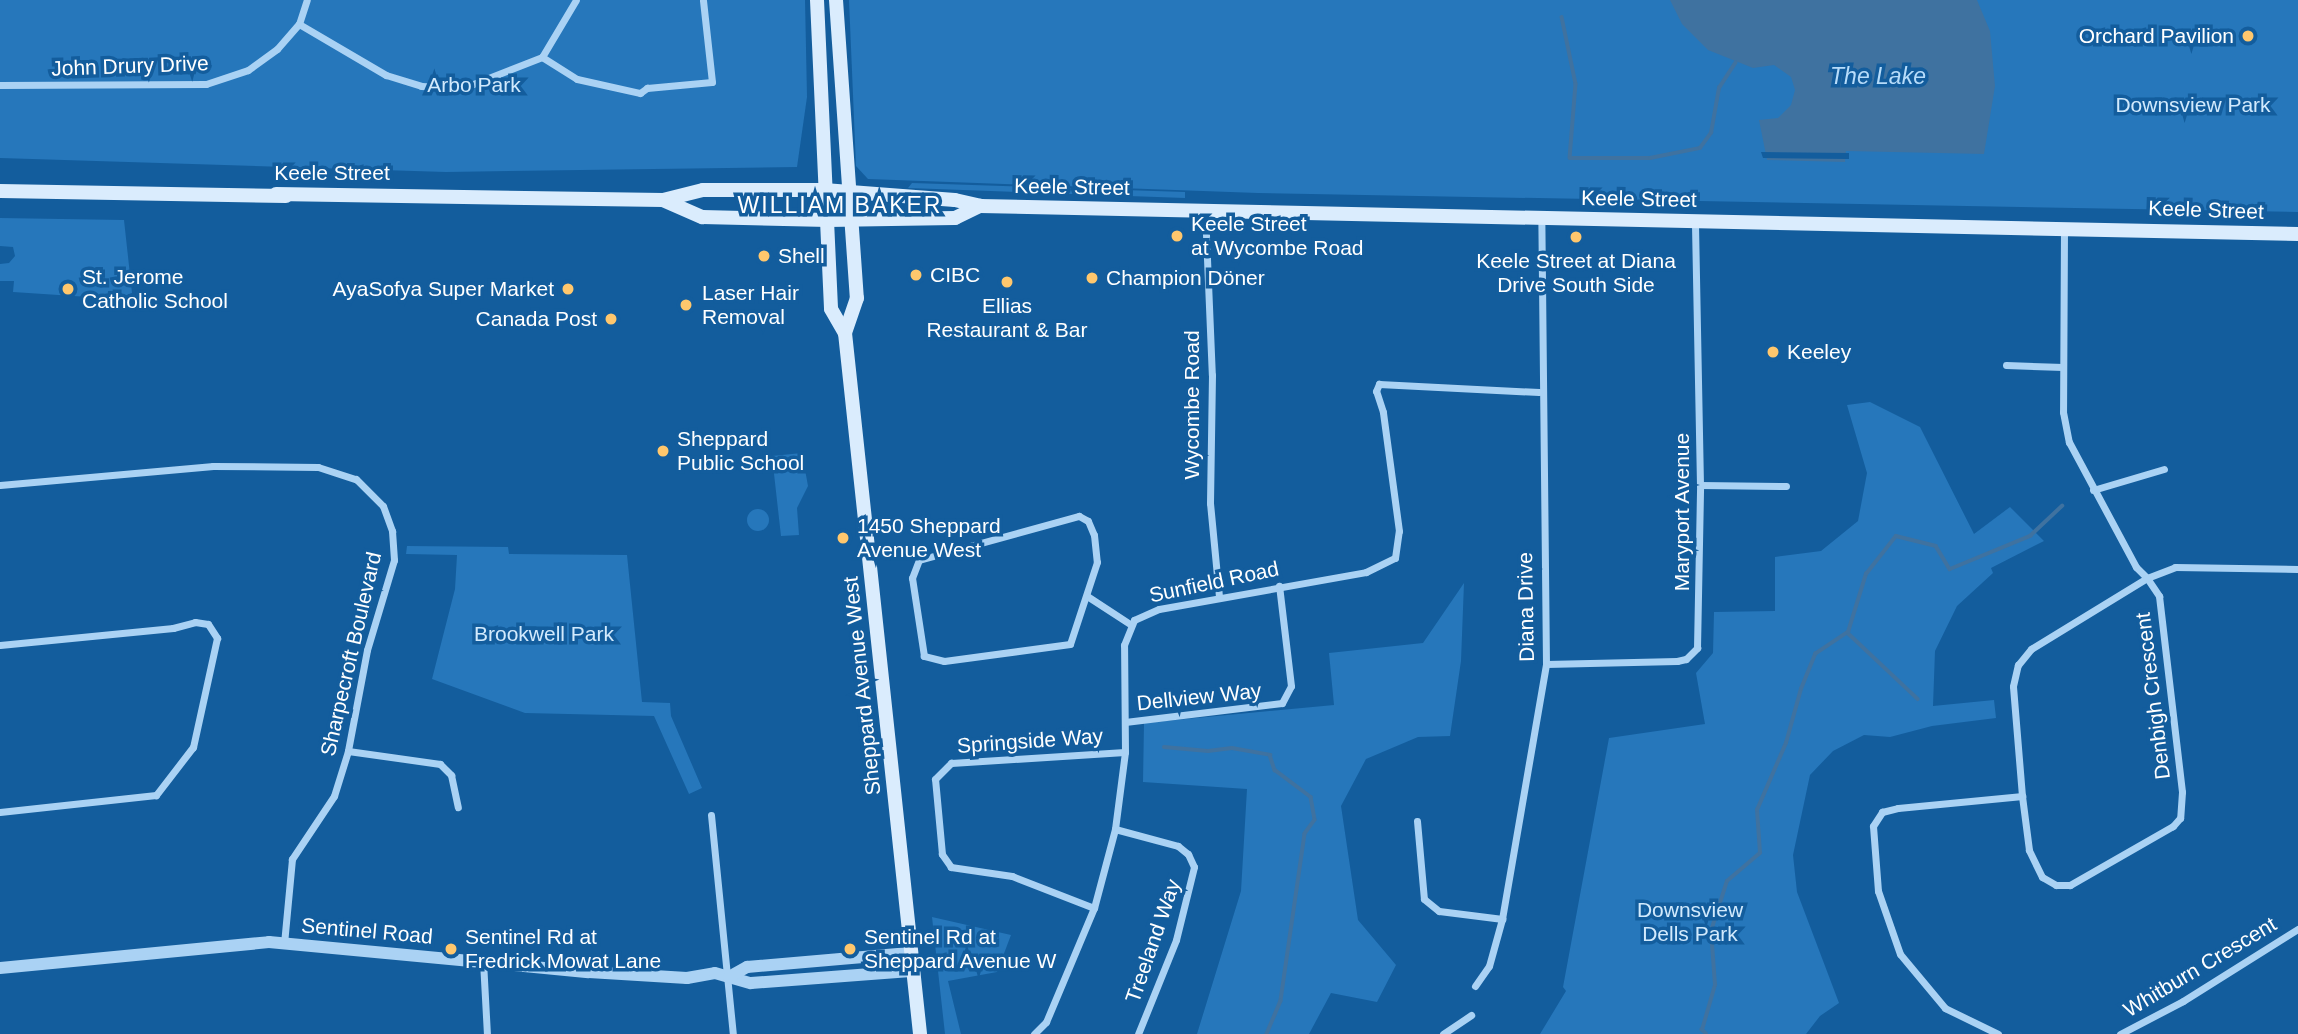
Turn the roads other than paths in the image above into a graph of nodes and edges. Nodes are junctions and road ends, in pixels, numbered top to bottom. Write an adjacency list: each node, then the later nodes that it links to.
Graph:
1 (307, 0): 6 (street, John Drury Drive)
2 (576, 0): 7 (street)
3 (703, 0): 7 (street)
4 (817, 0): 9 (main road, Sheppard Avenue West)
5 (836, 0): 11 (main road, Sheppard Avenue West)
6 (299, 24): 7 (street); 8 (street, John Drury Drive)
7 (542, 57)
8 (0, 85)
9 (824, 190): 11 (main road, Keele Street); 12 (main road, Keele Street); 16 (main road, Sheppard Avenue West)
10 (0, 191): 12 (main road, Keele Street)
11 (849, 193): 13 (main road, Keele Street); 17 (main road, Sheppard Avenue West)
12 (663, 200): 16 (main road, Keele Street)
13 (980, 206): 14 (main road, Keele Street); 17 (main road, Keele Street)
14 (1205, 211): 15 (main road, Keele Street); 34 (street, Wycombe Road)
15 (1541, 218): 18 (main road, Keele Street); 24 (street, Diana Drive)
16 (828, 220): 17 (main road, Keele Street); 21 (main road, Sheppard Avenue West)
17 (852, 220): 21 (main road, Sheppard Avenue West)
18 (1695, 221): 19 (main road, Keele Street); 27 (street, Maryport Avenue)
19 (2064, 226): 20 (main road, Keele Street); 23 (street, Denbigh Crescent)
20 (2298, 234)
21 (845, 333): 51 (main road, Sheppard Avenue West)
22 (2006, 365): 23 (street)
23 (2063, 367): 29 (street, Denbigh Crescent)
24 (1539, 392): 32 (street, Sunfield Road); 37 (street, Diana Drive)
25 (2164, 469): 29 (street)
26 (0, 485): 39 (street, Sharpecroft Boulevard)
27 (1700, 485): 28 (street); 37 (street, Maryport Avenue)
28 (1786, 486)
29 (2094, 490): 31 (street, Denbigh Crescent)
30 (2298, 569): 31 (street)
31 (2147, 578): 41 (street); 41 (street, Denbigh Crescent)
32 (1279, 586): 34 (street, Sunfield Road); 38 (street, Dellview Way)
33 (1087, 596): 33 (street); 35 (street)
34 (1219, 597): 35 (street, Sunfield Road)
35 (1130, 624): 38 (street, Sunfield Road)
36 (0, 645): 43 (street)
37 (1546, 664): 48 (street, Diana Drive)
38 (1125, 722): 40 (street, Sunfield Road)
39 (348, 751): 42 (street); 50 (street, Sharpecroft Boulevard)
40 (1125, 751): 46 (street, Sunfield Road); 47 (street, Springside Way)
41 (2022, 796): 66 (street)
42 (458, 807)
43 (0, 812)
44 (711, 815): 55 (street)
45 (1417, 821): 48 (street)
46 (1115, 830): 47 (street, Sunfield Road); 64 (street, Treeland Way)
47 (1094, 908): 58 (street, Sunfield Road)
48 (1502, 919): 56 (street, Diana Drive)
49 (2298, 929): 67 (street, Whitburn Crescent)
50 (284, 943): 52 (street, Sentinel Road); 53 (street, Sentinel Road)
51 (909, 953): 54 (main road, Sheppard Avenue West); 55 (street, Sentinel Road)
52 (483, 960): 55 (street, Sentinel Road); 59 (street)
53 (0, 968)
54 (911, 971): 55 (street, Sentinel Road); 61 (main road, Sheppard Avenue West)
55 (729, 976): 60 (street)
56 (1475, 986)
57 (1471, 1015): 65 (street)
58 (1042, 1027): 62 (street, Sunfield Road); 63 (street)
59 (486, 1034)
60 (733, 1034)
61 (920, 1034)
62 (1034, 1034)
63 (1048, 1034)
64 (1138, 1034)
65 (1443, 1034)
66 (1998, 1034)
67 (2119, 1034)

